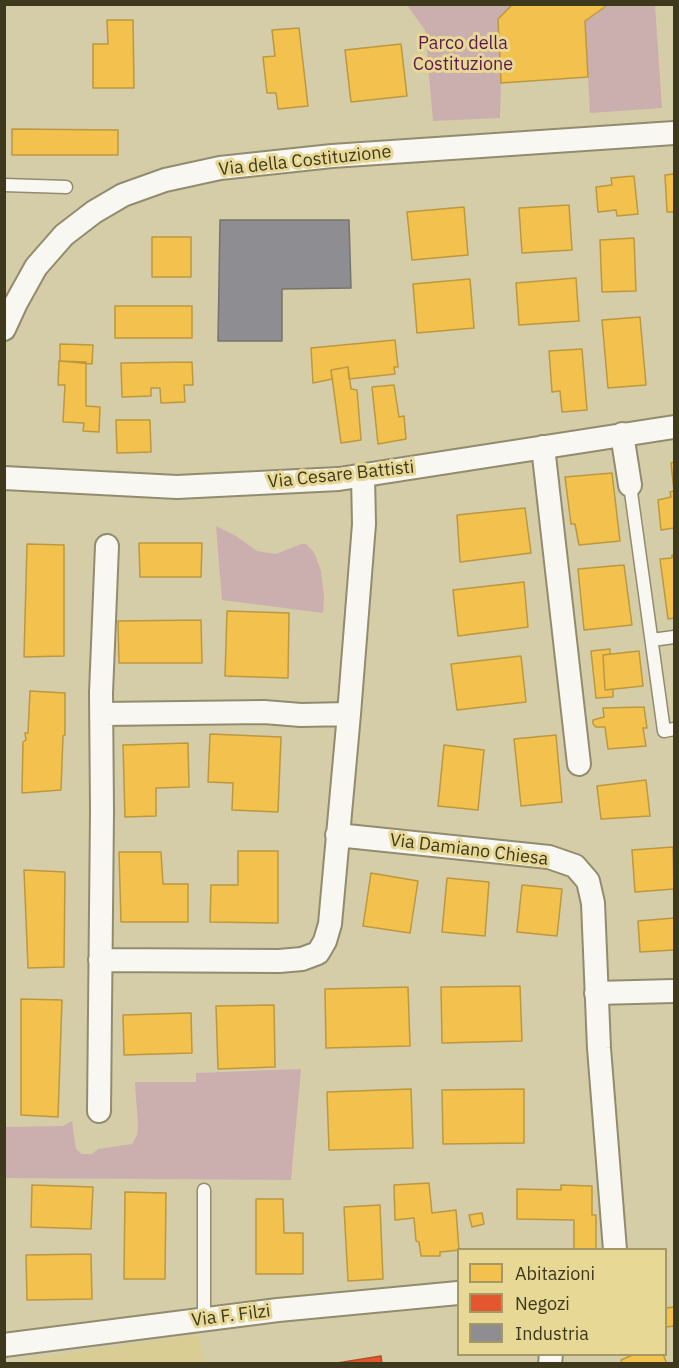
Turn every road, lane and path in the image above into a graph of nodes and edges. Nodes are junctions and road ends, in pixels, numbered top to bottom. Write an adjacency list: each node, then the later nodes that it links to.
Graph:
1 (675, 133): 4 (street, Via della Costituzione)
2 (4, 185): 3 (lane)
3 (66, 187)
4 (4, 329)
5 (675, 427): 6 (street, Via Cesare Battisti)
6 (622, 434): 7 (street, Via Cesare Battisti); 10 (street)
7 (543, 447): 8 (street, Via Cesare Battisti); 17 (street)
8 (363, 476): 9 (street, Via Cesare Battisti); 15 (street)
9 (4, 478)
10 (630, 485): 13 (lane)
11 (107, 546): 14 (street)
12 (675, 637): 13 (lane)
13 (652, 640): 16 (lane)
14 (102, 714): 15 (street); 19 (street)
15 (349, 714): 18 (street)
16 (675, 729)
17 (579, 764)
18 (338, 835): 19 (street); 21 (street, Via Damiano Chiesa)
19 (100, 960): 22 (street)
20 (675, 991): 21 (street)
21 (596, 993): 24 (street, Via Damiano Chiesa)
22 (99, 1111)
23 (204, 1190): 26 (lane)
24 (615, 1248)
25 (457, 1293): 26 (street, Via F. Filzi)
26 (204, 1319): 27 (street, Via F. Filzi)
27 (4, 1345)

